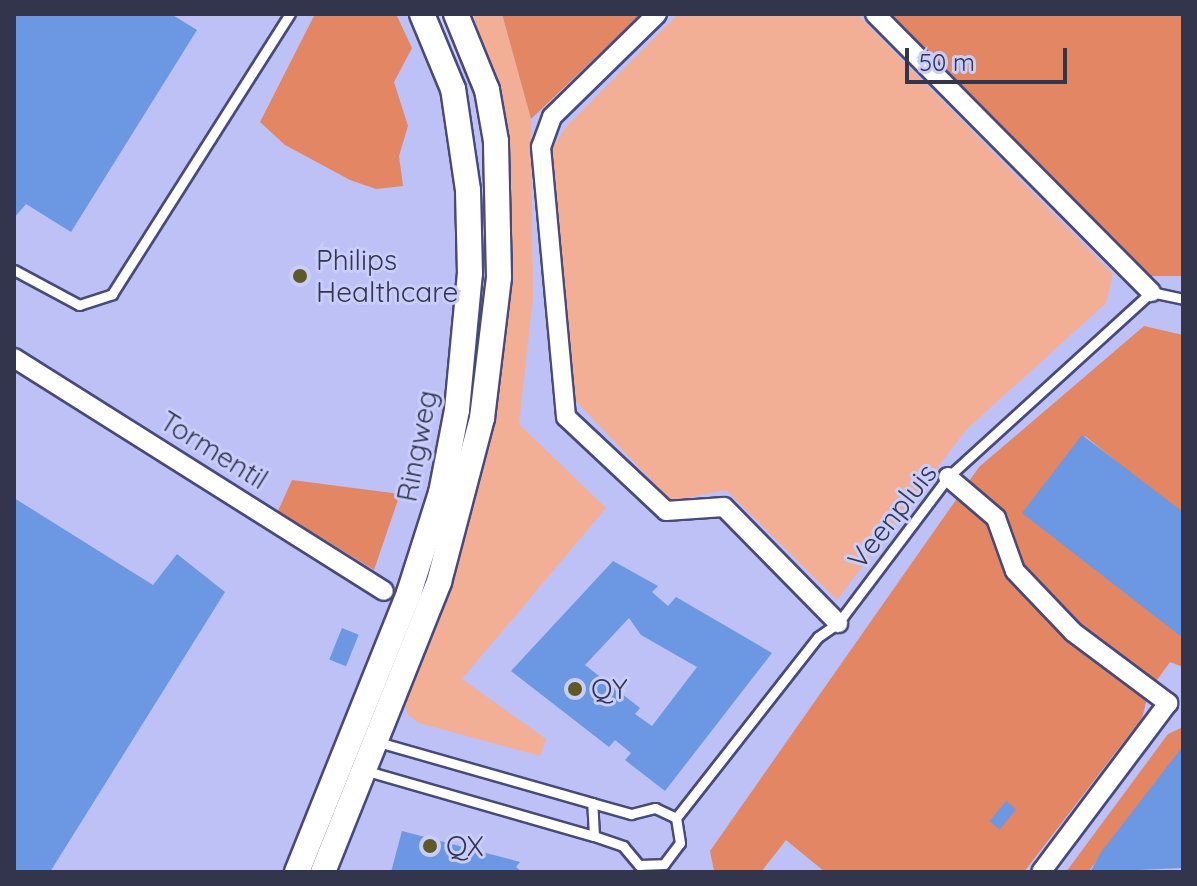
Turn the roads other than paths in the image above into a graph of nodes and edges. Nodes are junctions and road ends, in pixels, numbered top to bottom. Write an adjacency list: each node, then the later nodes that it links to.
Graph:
1 (290, 14): 6 (lane)
2 (422, 14): 14 (main road, Ringweg)
3 (456, 14): 13 (main road, Ringweg)
4 (657, 14): 12 (street)
5 (875, 14): 7 (street)
6 (14, 270)
7 (1151, 292): 8 (lane); 10 (lane, Veenpluis)
8 (1183, 299)
9 (14, 358): 11 (street, Tormentil)
10 (948, 477): 12 (lane, Veenpluis); 22 (street)
11 (384, 591)
12 (838, 623): 17 (lane, Veenpluis)
13 (375, 741): 14 (lane); 15 (main road, Ringweg); 16 (lane)
14 (347, 749): 15 (lane); 20 (main road, Ringweg)
15 (363, 770): 18 (lane); 21 (main road, Ringweg)
16 (592, 803): 17 (lane); 18 (lane)
17 (676, 818): 19 (lane)
18 (594, 836): 19 (lane)
19 (636, 868)
20 (297, 872)
21 (323, 872)
22 (1041, 872)

